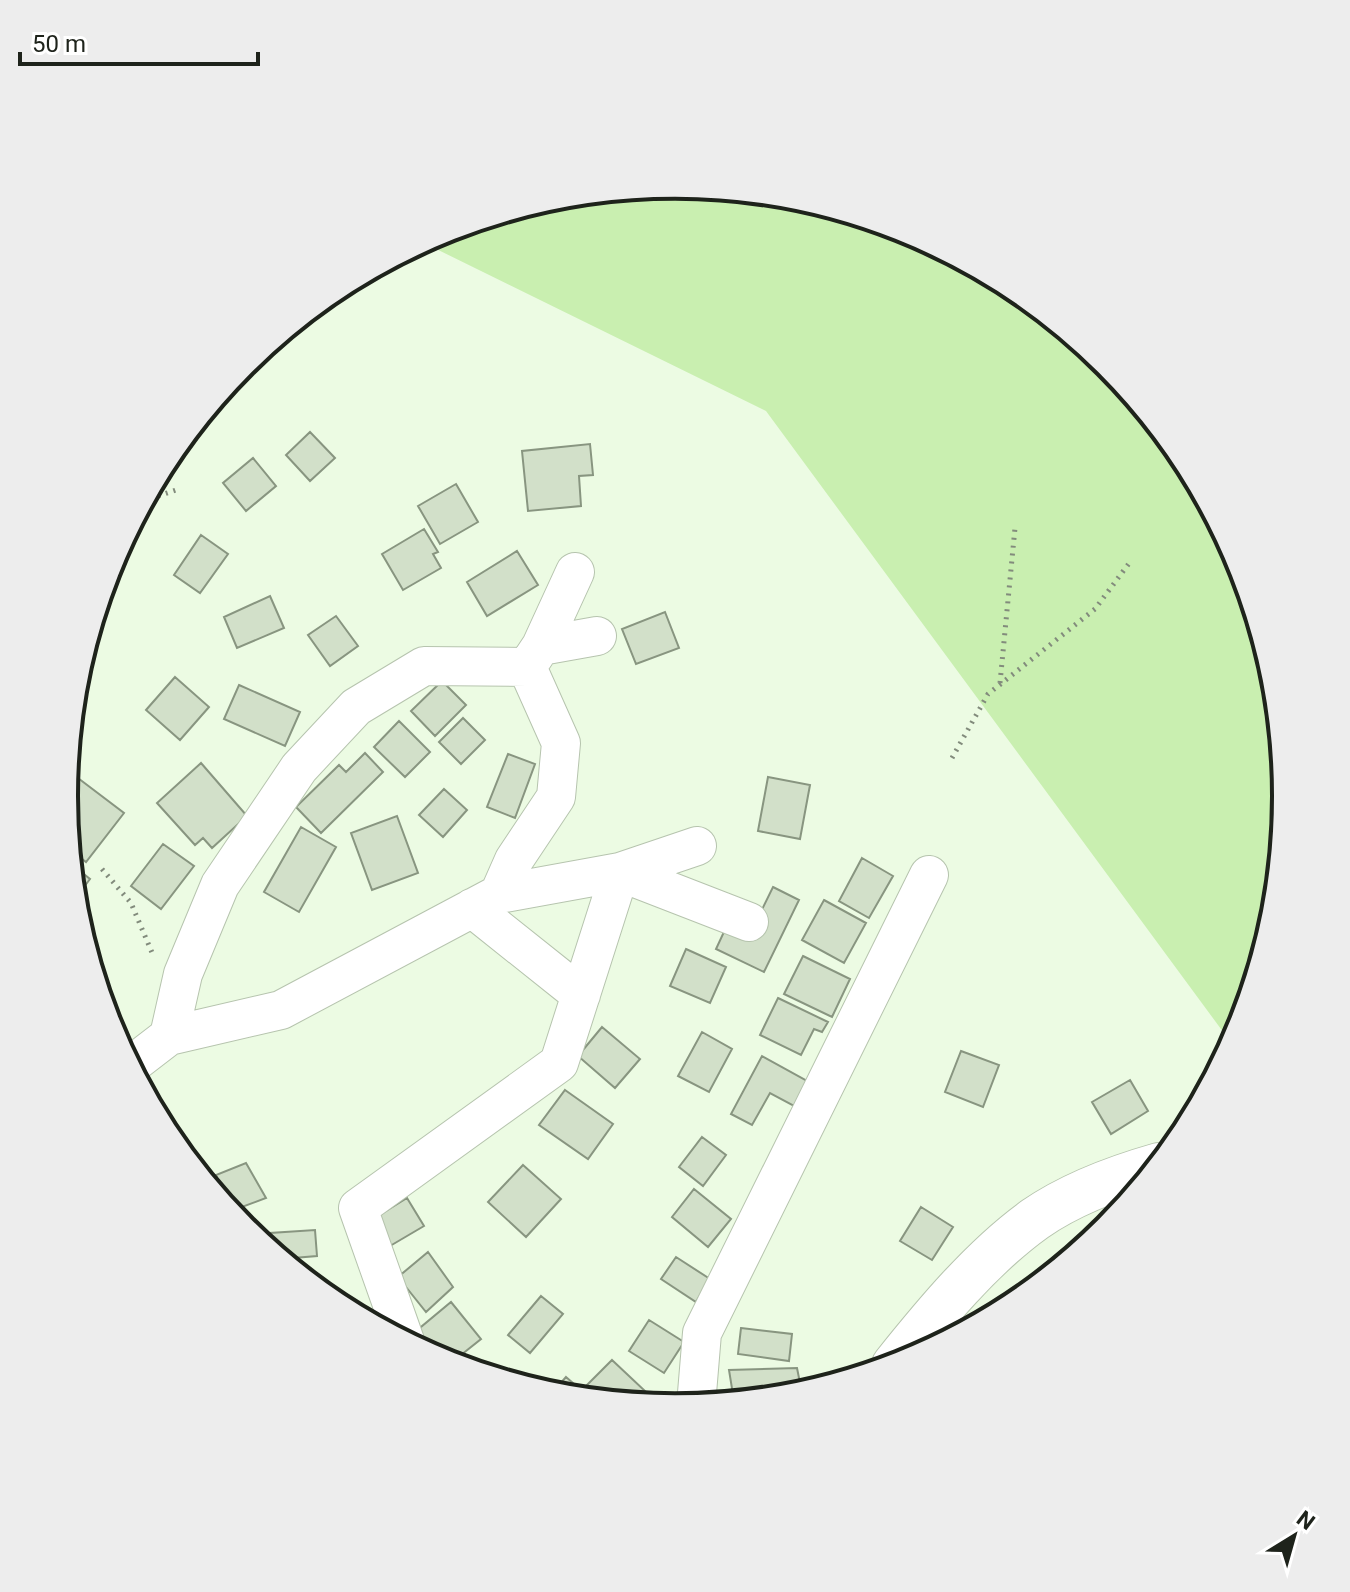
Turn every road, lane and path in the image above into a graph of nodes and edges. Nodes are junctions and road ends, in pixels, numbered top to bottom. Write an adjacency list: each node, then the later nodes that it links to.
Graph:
1 (176, 490): 2 (path)
2 (159, 496)
3 (1015, 528): 8 (path)
4 (1130, 562): 8 (path)
5 (575, 572): 7 (street)
6 (597, 636): 7 (street)
7 (534, 656): 14 (street); 17 (street)
8 (1000, 684): 9 (path)
9 (952, 758)
10 (697, 846): 12 (street)
11 (102, 869): 17 (path)
12 (620, 872): 14 (street); 15 (street); 16 (street)
13 (929, 875): 22 (street)
14 (485, 901): 16 (street); 17 (street)
15 (749, 922)
16 (581, 995): 20 (street)
17 (172, 1022): 18 (street)
18 (139, 1057)
19 (1140, 1171): 21 (street)
20 (399, 1325)
21 (911, 1344)
22 (697, 1392)

